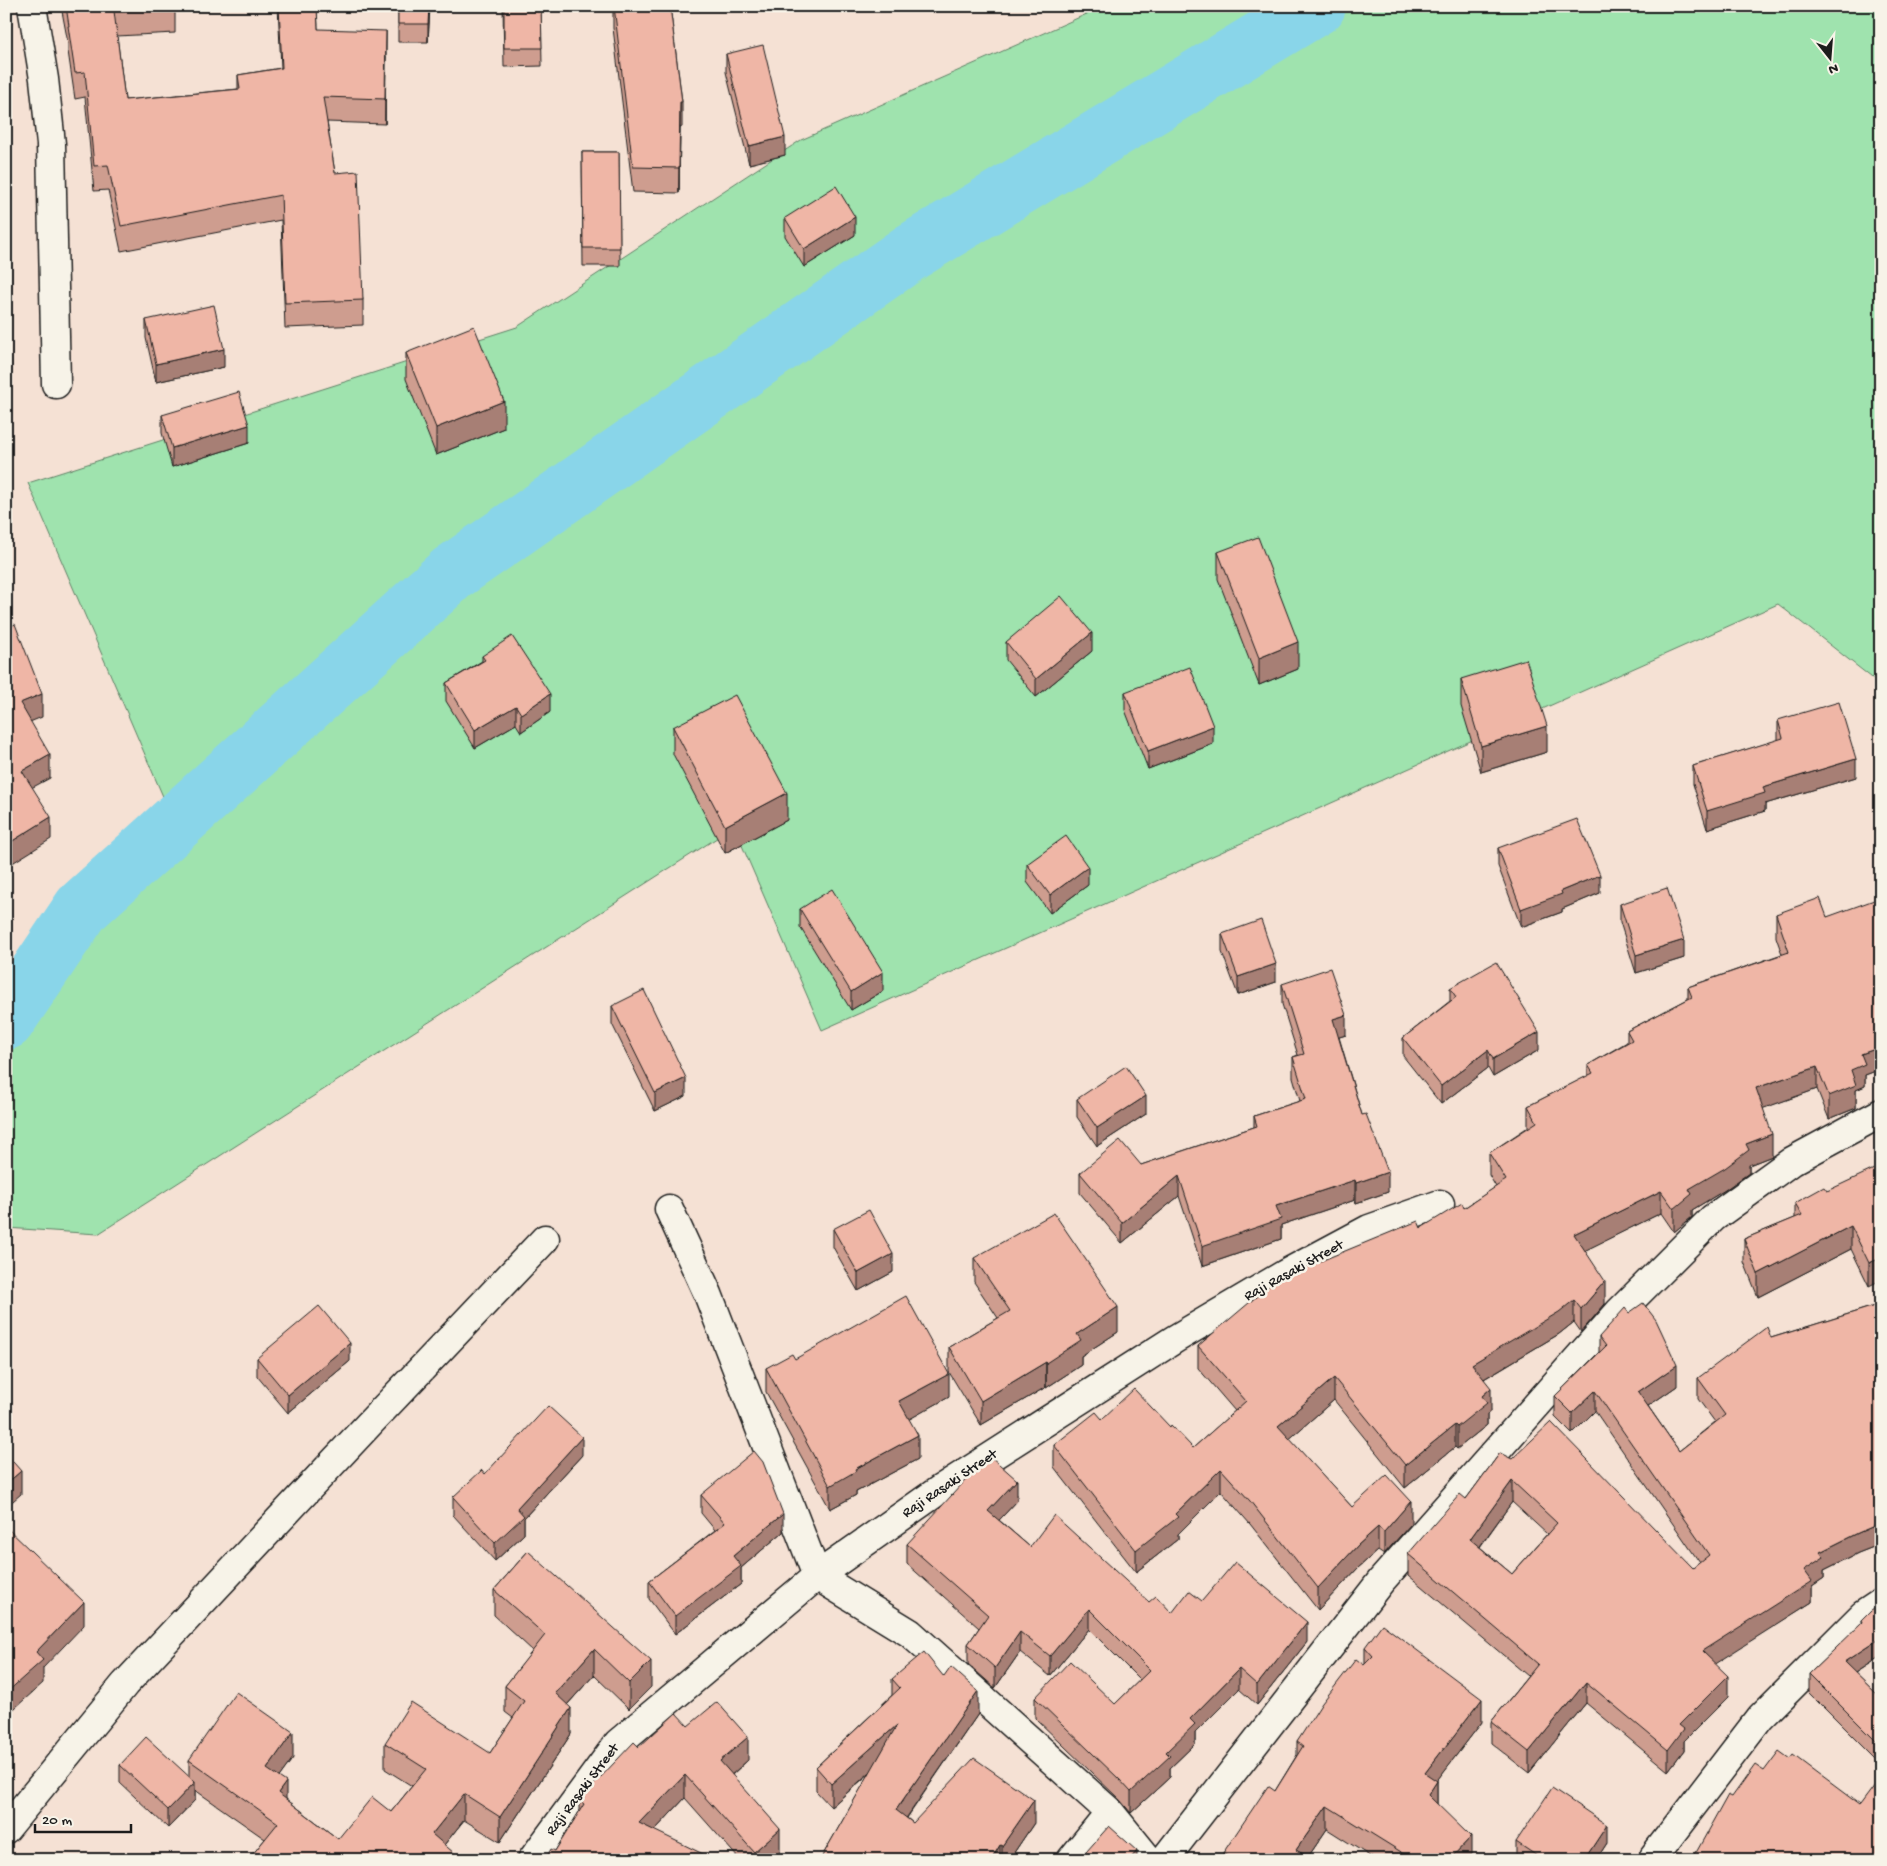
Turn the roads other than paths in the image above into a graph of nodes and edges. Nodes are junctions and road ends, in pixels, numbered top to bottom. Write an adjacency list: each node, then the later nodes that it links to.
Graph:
1 (32, 6): 2 (street)
2 (56, 384)
3 (1881, 1113): 14 (street)
4 (1440, 1204): 7 (street, Raji Rasaki Street)
5 (669, 1209): 7 (street)
6 (545, 1239): 10 (street)
7 (817, 1576): 9 (street); 11 (street, Raji Rasaki Street)
8 (1881, 1603): 15 (street)
9 (1110, 1812): 12 (street); 13 (street)
10 (6, 1829)
11 (532, 1860)
12 (1071, 1860)
13 (1149, 1860)
14 (1164, 1860)
15 (1652, 1860)

